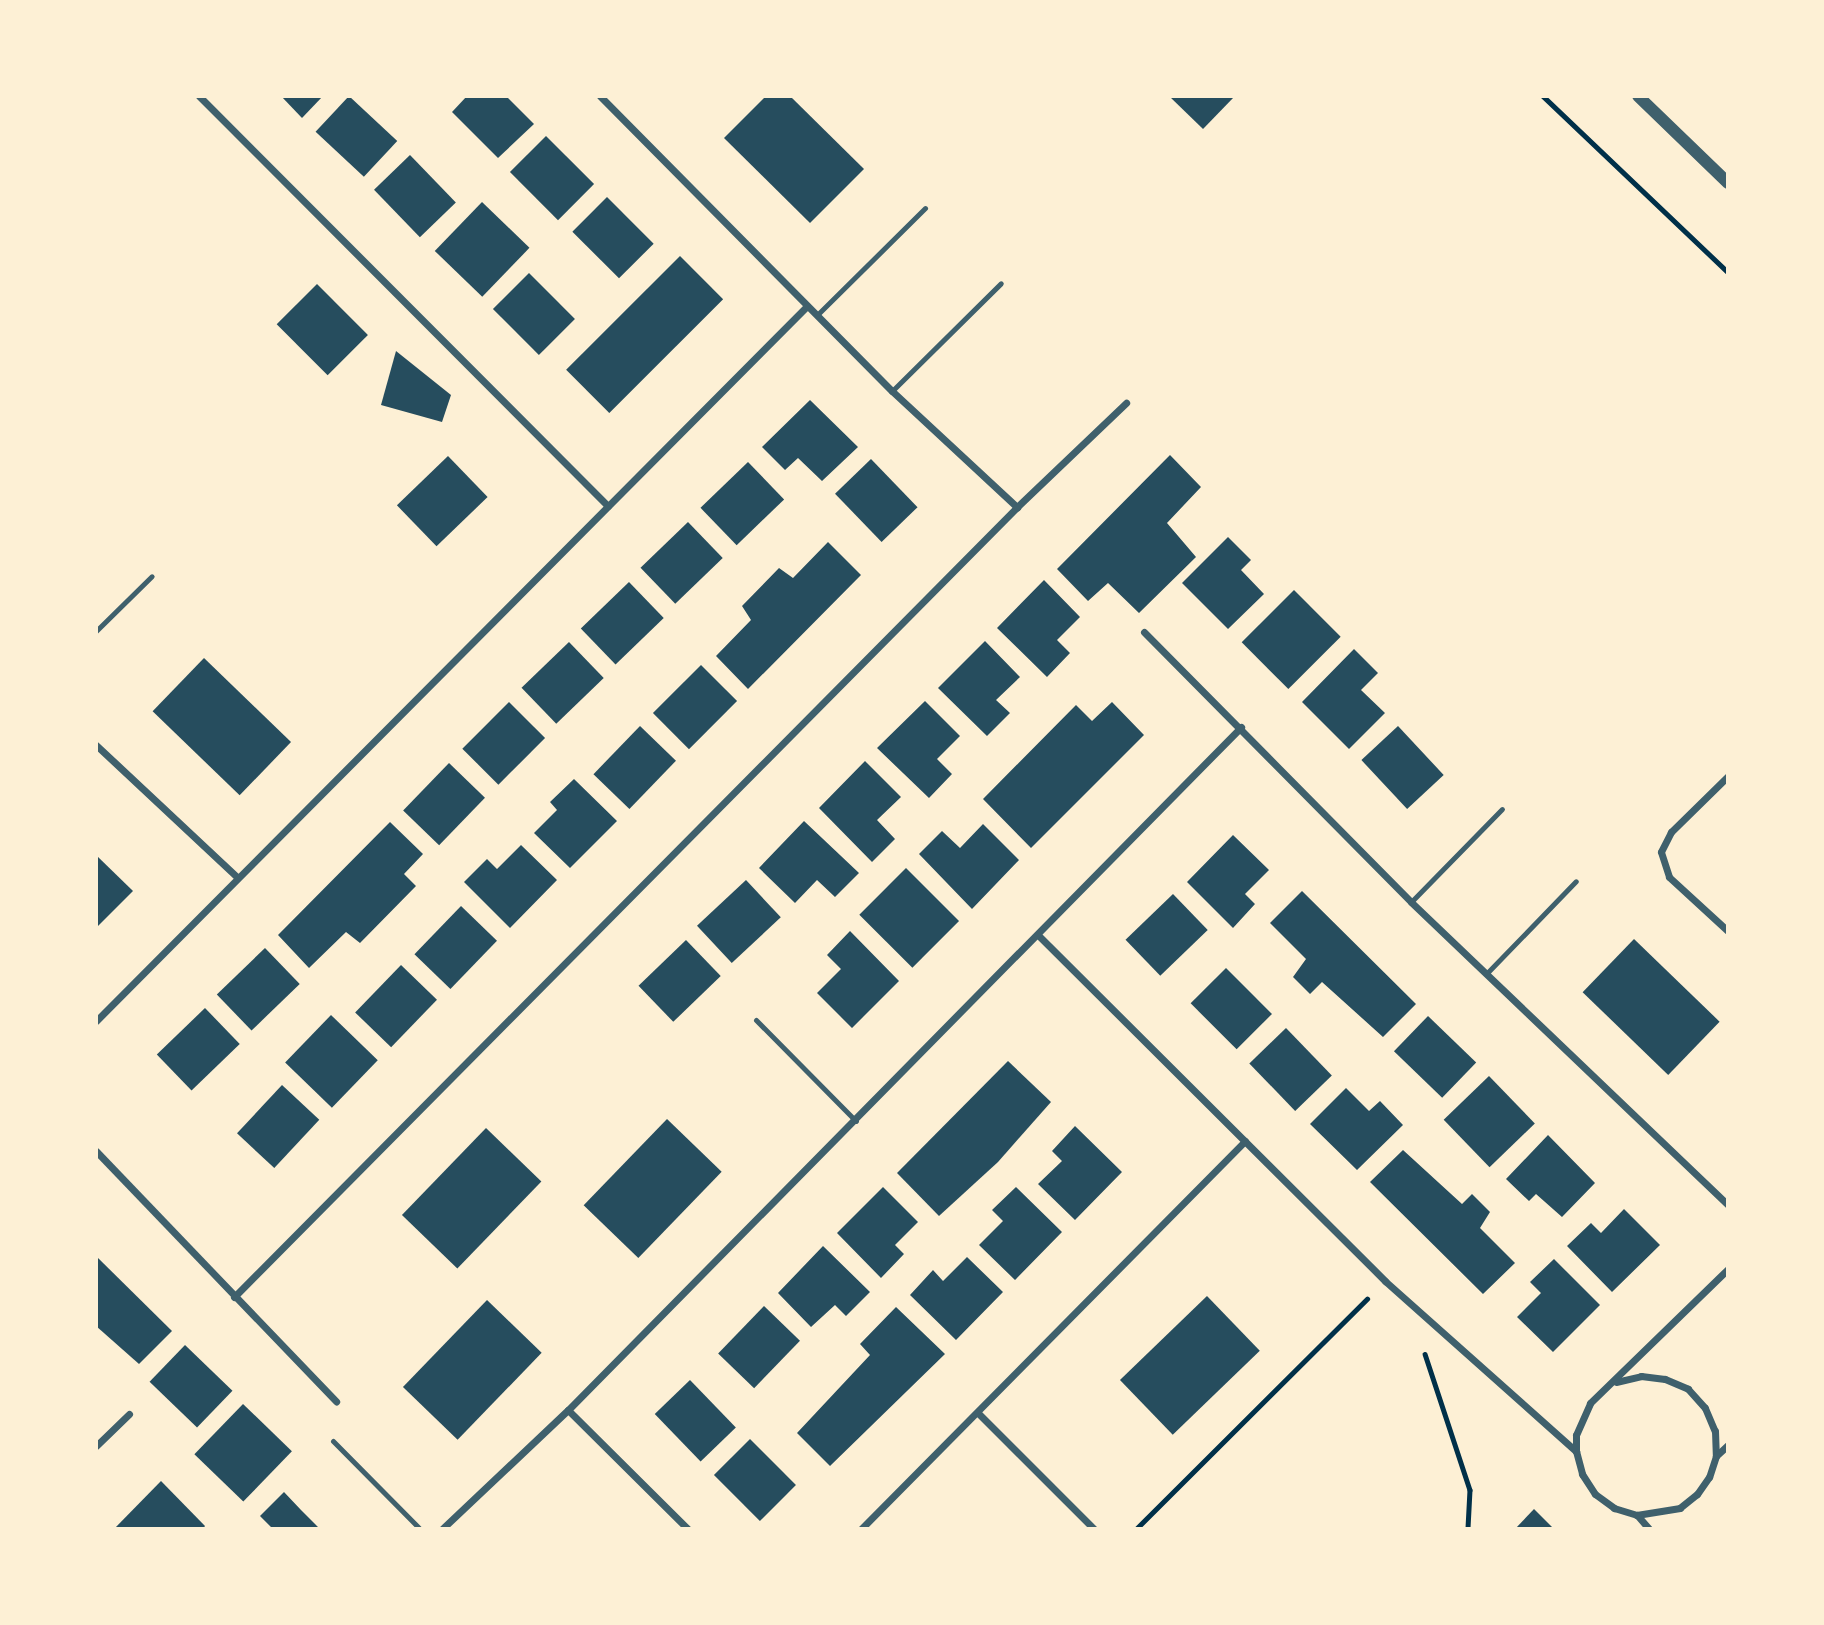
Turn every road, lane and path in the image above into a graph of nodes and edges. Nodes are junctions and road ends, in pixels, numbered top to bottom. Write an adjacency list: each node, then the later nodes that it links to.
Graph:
1 (199, 96): 13 (street)
2 (600, 96): 9 (street)
3 (1543, 96): 7 (path)
4 (1638, 96): 5 (street)
5 (1728, 183)
6 (925, 208): 10 (lane)
7 (1728, 272)
8 (1001, 283): 11 (lane)
9 (807, 306): 10 (street); 13 (street)
10 (817, 315): 11 (street)
11 (892, 391): 14 (street)
12 (1126, 403): 14 (street)
13 (608, 506): 22 (street)
14 (1017, 507): 36 (street)
15 (152, 576): 16 (lane)
16 (96, 631)
17 (1144, 632): 18 (street)
18 (1241, 727): 24 (street); 26 (street)
19 (96, 745): 22 (street)
20 (1728, 776): 25 (street)
21 (1502, 809): 24 (lane)
22 (236, 876): 29 (street)
23 (1576, 881): 27 (lane)
24 (1411, 902): 27 (street)
25 (1728, 931)
26 (1039, 936): 30 (street); 31 (street)
27 (1485, 974): 33 (street)
28 (756, 1020): 30 (lane)
29 (96, 1021)
30 (856, 1121): 40 (street)
31 (1245, 1141): 35 (street); 42 (street)
32 (96, 1151): 36 (street)
33 (1728, 1205)
34 (1728, 1269): 38 (street)
35 (1385, 1281): 37 (street); 54 (path)
36 (234, 1297): 39 (street)
37 (1408, 1303): 46 (street); 55 (path)
38 (1616, 1382): 46 (street); 47 (street)
39 (336, 1401)
40 (568, 1410): 50 (street); 51 (street)
41 (129, 1414): 45 (street)
42 (979, 1414): 52 (street); 53 (street)
43 (333, 1441): 49 (lane)
44 (1728, 1445): 47 (street)
45 (96, 1446)
46 (1576, 1451): 48 (street)
47 (1716, 1456): 48 (street)
48 (1637, 1515): 56 (street)
49 (421, 1529)
50 (442, 1529)
51 (688, 1529)
52 (860, 1529)
53 (1094, 1529)
54 (1136, 1529)
55 (1468, 1529)
56 (1649, 1529)

